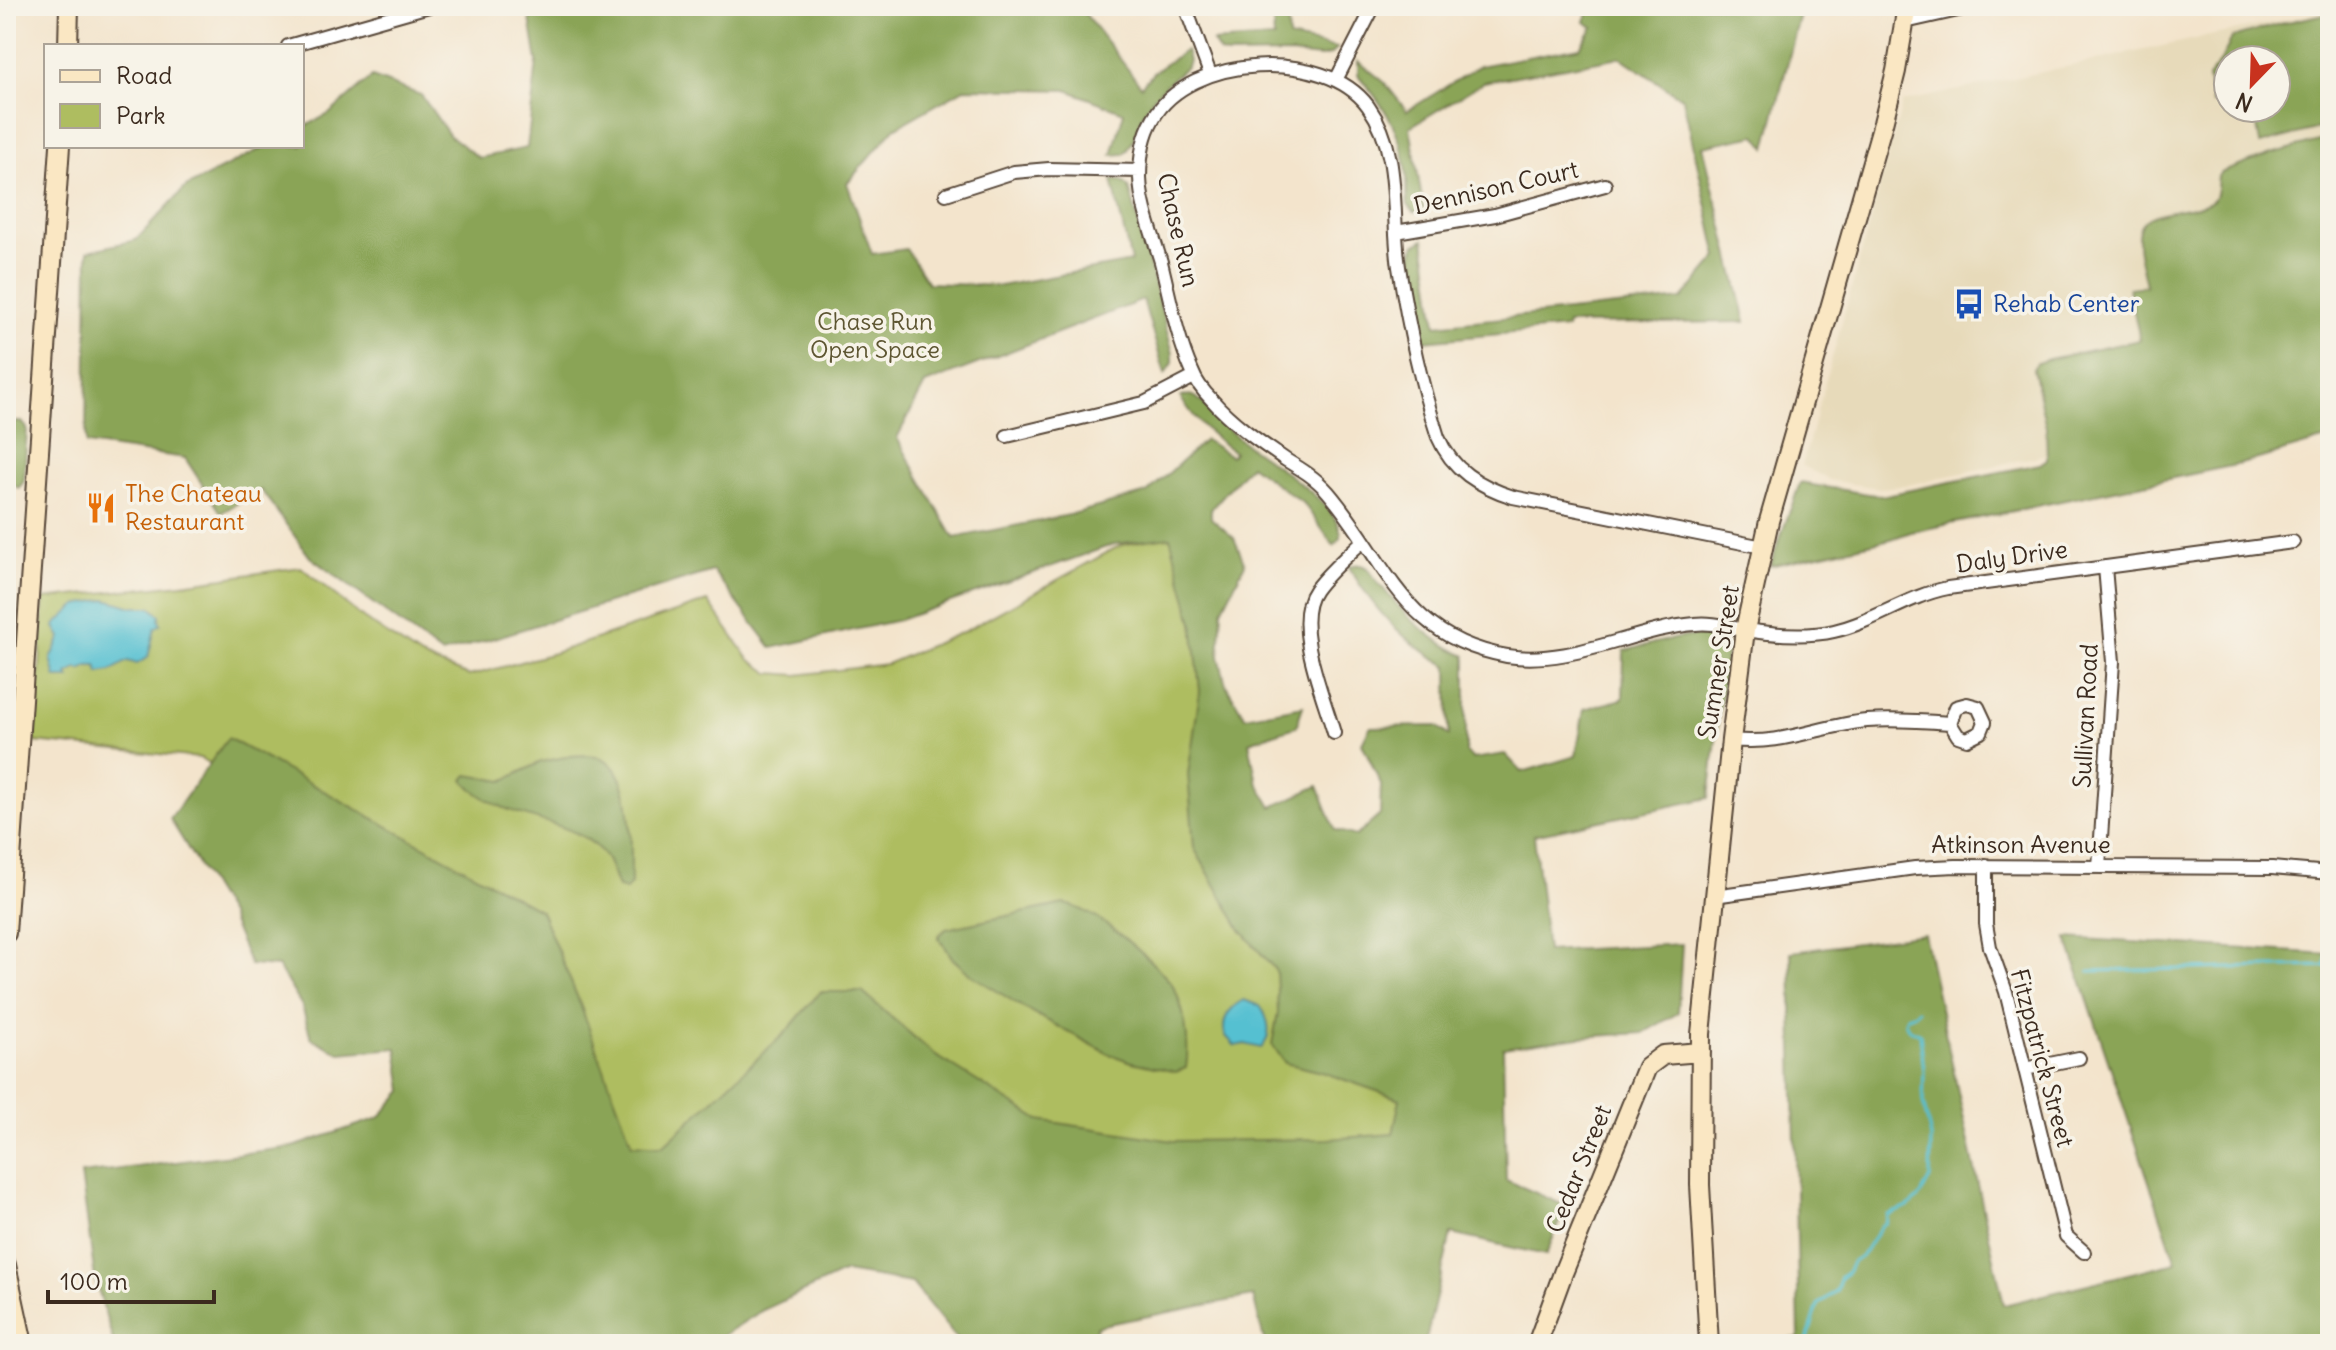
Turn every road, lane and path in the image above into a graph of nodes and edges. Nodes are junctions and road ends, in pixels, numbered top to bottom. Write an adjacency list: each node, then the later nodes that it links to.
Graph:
1 (69, 6): 7 (main road)
2 (429, 6): 8 (street)
3 (1185, 6): 9 (street)
4 (1374, 6): 10 (street)
5 (1976, 6): 6 (street)
6 (1906, 14): 20 (main road, Sumner Street)
7 (68, 44)
8 (295, 44)
9 (1210, 74): 10 (street, Chase Run); 12 (street, Chase Run)
10 (1336, 80): 15 (street, Chase Run)
11 (60, 148): 30 (main road)
12 (1140, 171): 14 (street); 16 (street, Chase Run)
13 (1605, 185): 15 (street, Dennison Court)
14 (946, 194)
15 (1396, 232): 20 (street, Chase Run)
16 (1194, 377): 17 (street); 18 (street, Chase Run)
17 (1007, 436)
18 (1363, 541): 22 (street, Chase Run); 24 (street)
19 (2293, 542): 21 (street, Daly Drive)
20 (1763, 547): 22 (main road, Sumner Street)
21 (2105, 567): 22 (street, Daly Drive); 27 (street, Sullivan Road)
22 (1745, 630): 25 (main road, Sumner Street)
23 (1950, 723): 25 (street)
24 (1334, 733)
25 (1731, 740): 29 (main road, Sumner Street)
26 (1986, 865): 27 (street, Atkinson Avenue); 29 (street, Atkinson Avenue); 33 (street, Fitzpatrick Street)
27 (2099, 867): 28 (street, Atkinson Avenue)
28 (2330, 873)
29 (1714, 896): 31 (main road, Sumner Street)
30 (6, 933)
31 (1701, 1052): 37 (main road, Cedar Street); 38 (main road, Sumner Street)
32 (2079, 1058): 33 (street)
33 (2025, 1069): 34 (street, Fitzpatrick Street)
34 (2084, 1252)
35 (6, 1265): 36 (main road)
36 (23, 1344)
37 (1537, 1344)
38 (1709, 1344)

